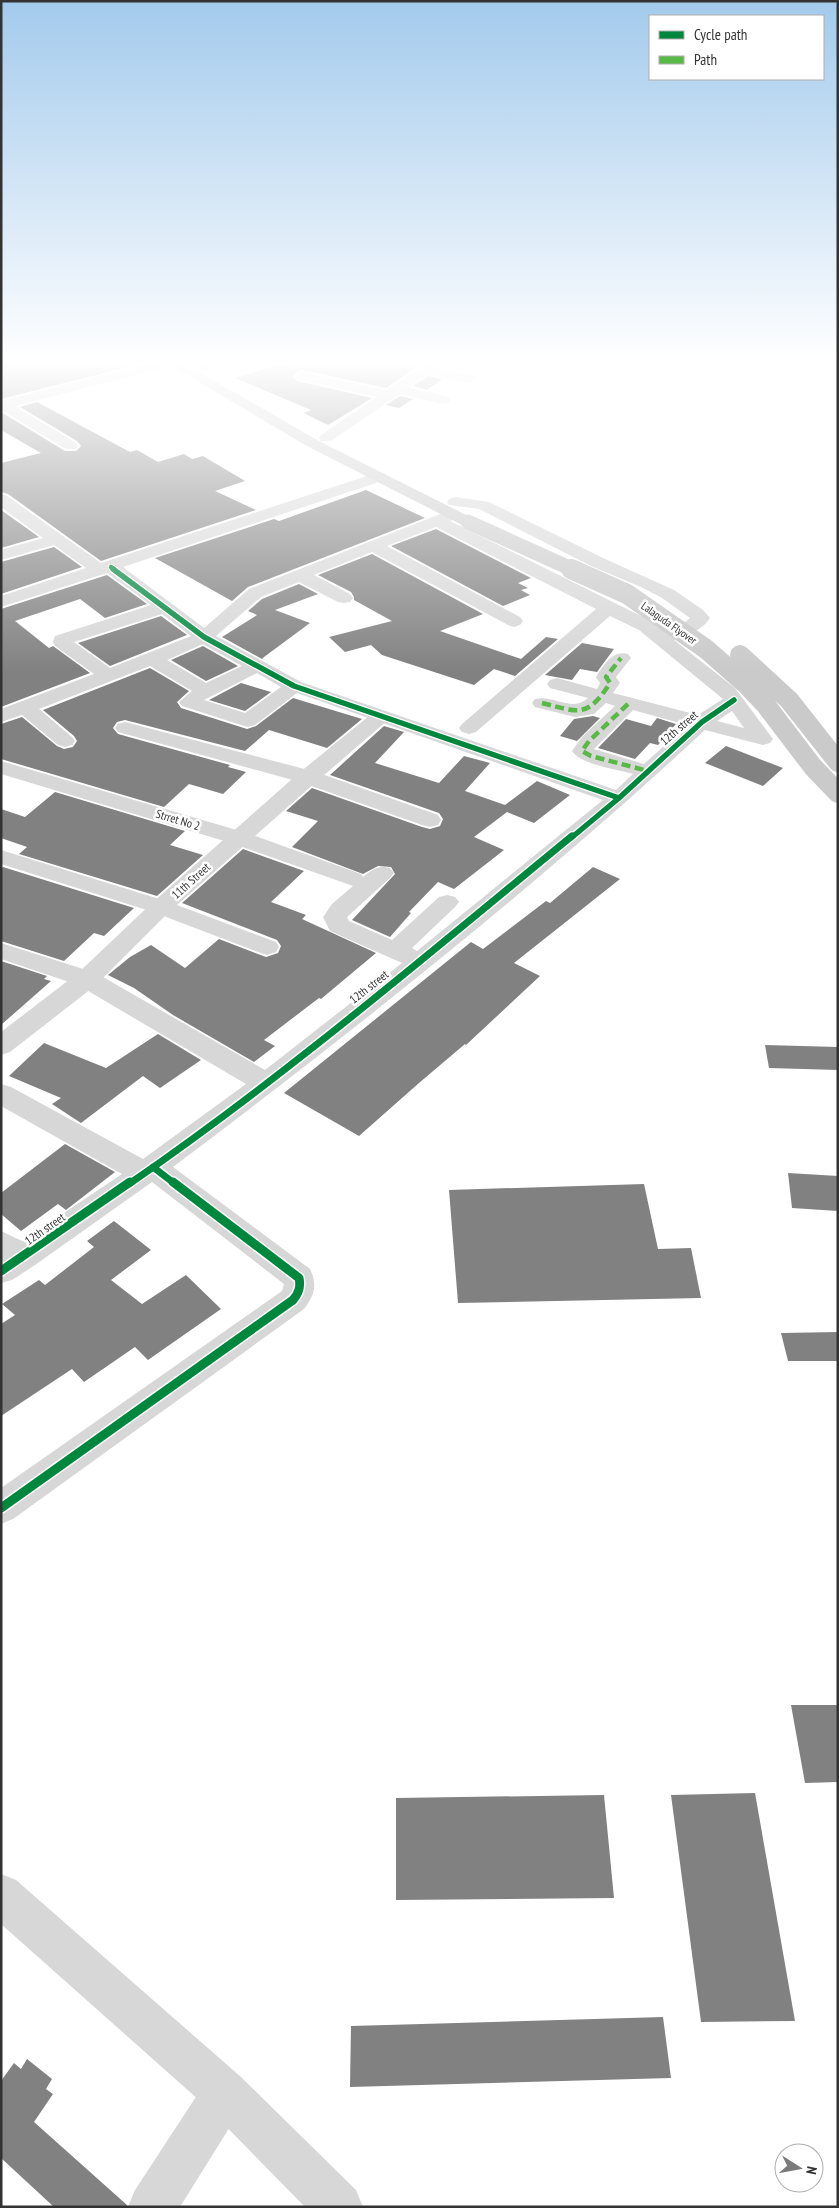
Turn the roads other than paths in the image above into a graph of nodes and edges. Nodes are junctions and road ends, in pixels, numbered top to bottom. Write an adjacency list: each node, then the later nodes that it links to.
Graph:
1 (355, 465): 3 (main road)
2 (373, 465): 6 (main road)
3 (379, 477): 6 (main road); 11 (street)
4 (1, 499): 5 (street)
5 (20, 513): 7 (street); 8 (street)
6 (460, 515): 9 (street); 16 (street); 19 (street); 37 (main road, Lalaguda Flyover, bridge); 41 (main road, Lalaguda Flyover, bridge)
7 (1, 518)
8 (57, 539): 10 (street); 11 (street)
9 (373, 546): 12 (street); 17 (street)
10 (1, 555)
11 (105, 569): 14 (street); 15 (street)
12 (300, 575): 13 (street); 18 (street)
13 (344, 598)
14 (1, 602)
15 (164, 607): 18 (street); 23 (street)
16 (608, 608): 19 (street); 35 (street)
17 (514, 622)
18 (204, 637): 21 (street); 22 (street)
19 (662, 638): 28 (street)
20 (621, 658): 27 (street)
21 (152, 659): 23 (street); 26 (street)
22 (257, 666): 25 (street); 26 (street)
23 (108, 675): 31 (street)
24 (557, 684): 27 (street)
25 (294, 686): 26 (street); 32 (street)
26 (205, 691)
27 (601, 697): 29 (street); 30 (street)
28 (734, 700): 33 (street, 12th street); 33 (street)
29 (542, 703)
30 (628, 704): 33 (street); 39 (street)
31 (10, 708): 36 (street)
32 (381, 716): 40 (street, 11th Street); 42 (street)
33 (702, 722): 39 (street, 12th street)
34 (125, 728): 40 (street)
35 (469, 728)
36 (65, 741)
37 (838, 762)
38 (1, 767): 44 (street, Strret No 2)
39 (648, 771): 42 (street, 12th street)
40 (308, 777): 43 (street); 44 (street, 11th Street)
41 (838, 793)
42 (610, 794): 53 (street, 12th street)
43 (430, 820)
44 (239, 838): 47 (street, Strret No 2); 49 (street, 11th Street)
45 (1, 857): 49 (street)
46 (382, 873): 51 (street)
47 (352, 879)
48 (448, 902): 51 (street)
49 (161, 907): 50 (street); 54 (street, 11th Street)
50 (268, 947)
51 (396, 950): 53 (street)
52 (1, 951): 54 (street)
53 (420, 961): 56 (street, 12th street)
54 (87, 979): 55 (street, 11th Street); 56 (street)
55 (1, 1046)
56 (266, 1083): 58 (street, 12th street)
57 (1, 1094): 58 (street)
58 (149, 1170): 59 (street, 12th street); 60 (street)
59 (9, 1257)
60 (1, 1508)
61 (1, 1895): 62 (street)
62 (224, 2093): 63 (street); 64 (street)
63 (152, 2207)
64 (339, 2207)

